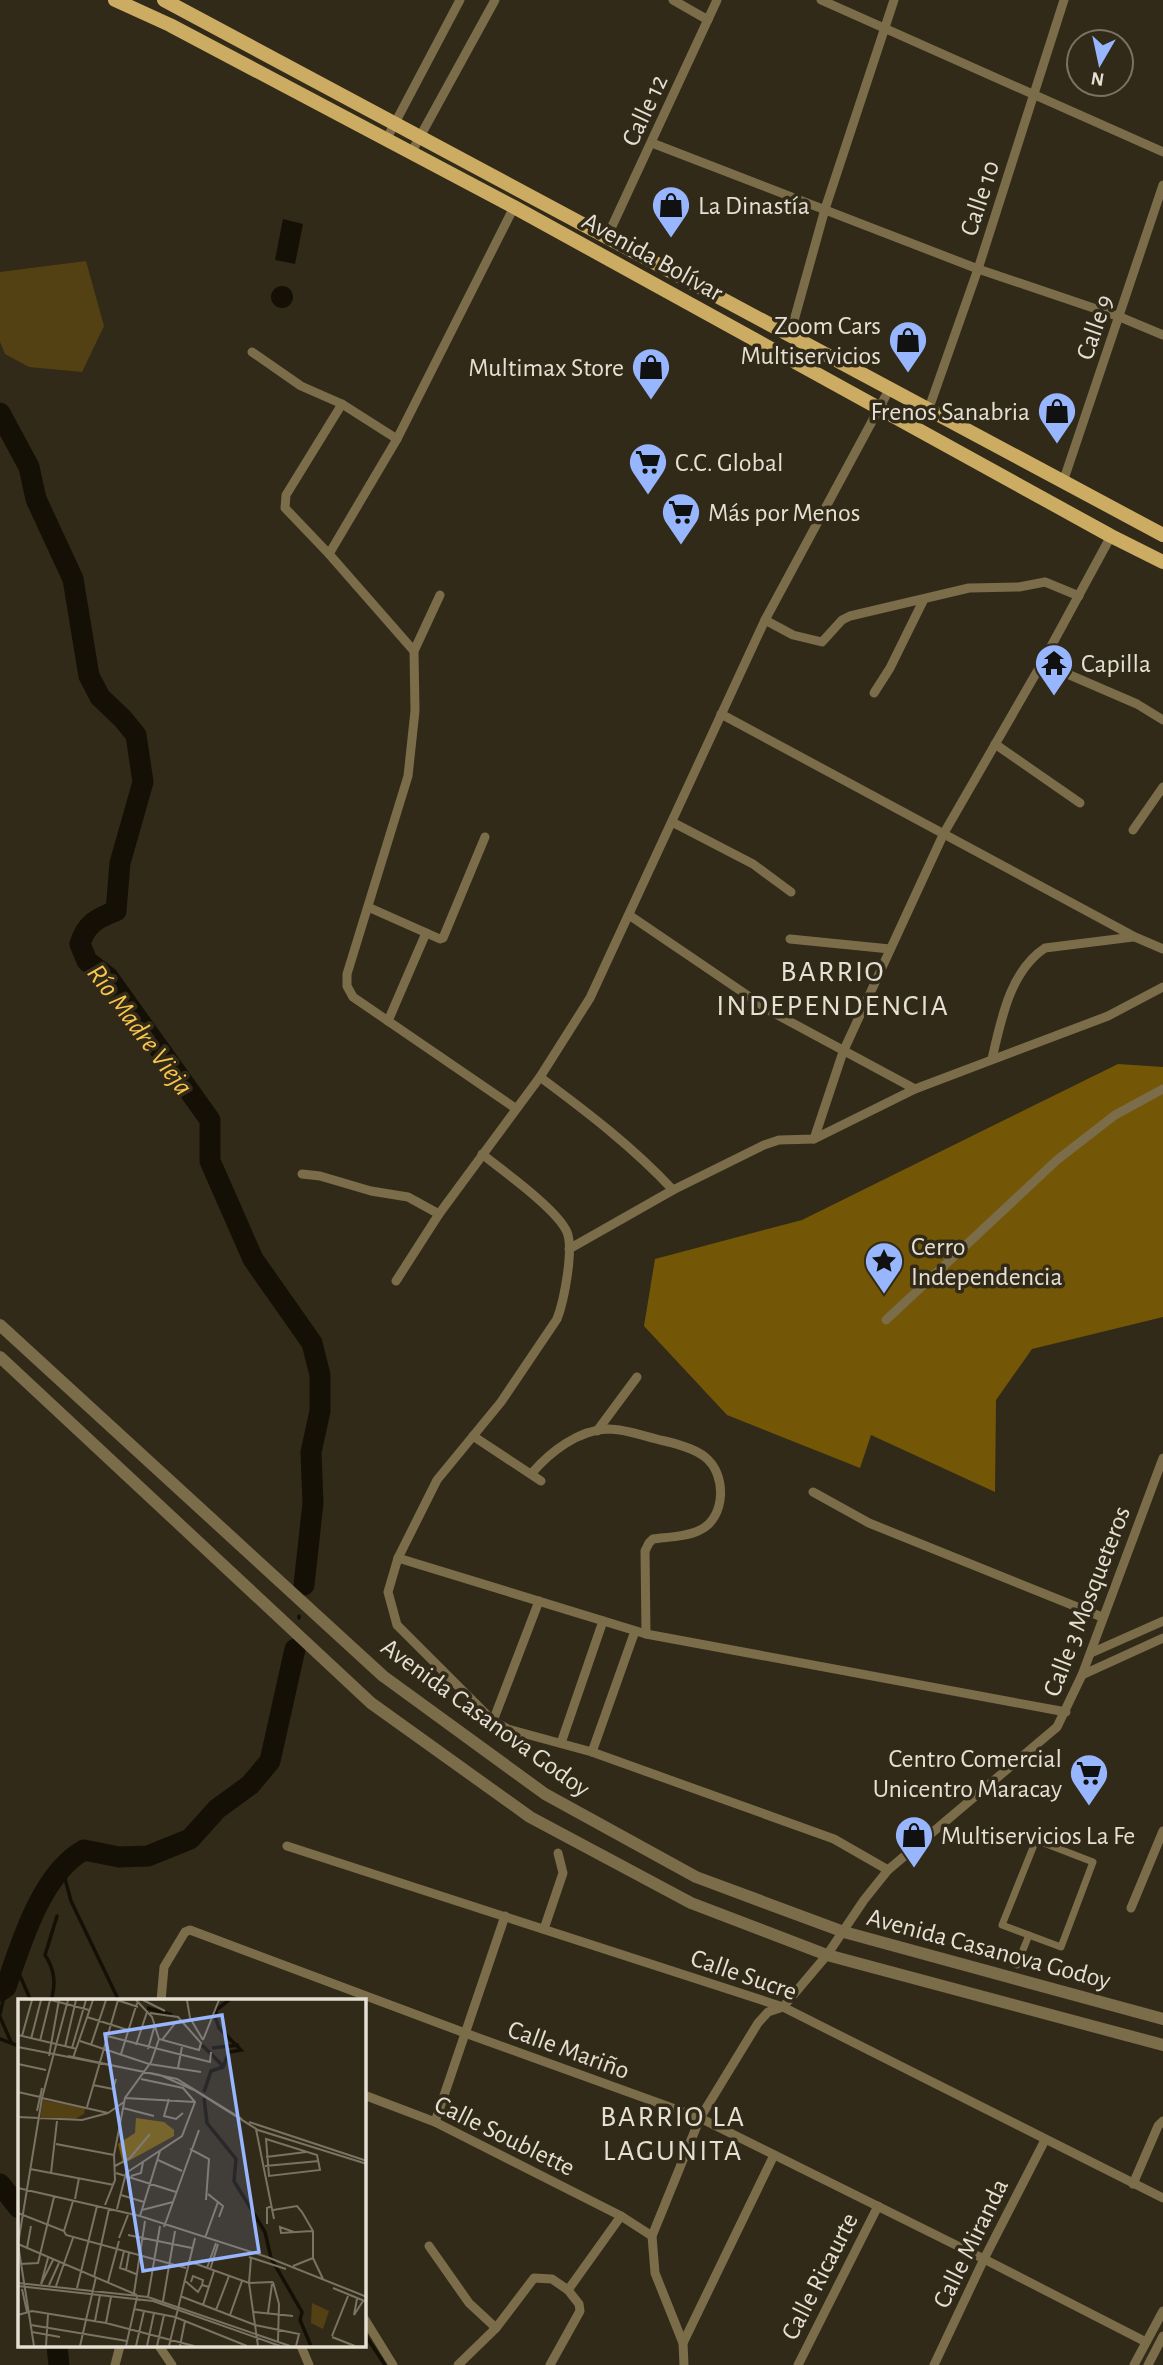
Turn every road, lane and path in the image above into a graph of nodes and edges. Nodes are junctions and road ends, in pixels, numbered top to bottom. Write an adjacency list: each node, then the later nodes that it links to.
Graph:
1 (115, 0): 15 (main road, Avenida Bolívar)
2 (164, 0): 13 (main road, Avenida Bolívar)
3 (460, 0): 13 (street)
4 (495, 0): 14 (street)
5 (673, 0): 10 (street)
6 (717, 0): 10 (street, Calle 12)
7 (821, 0): 11 (street)
8 (894, 0): 11 (street)
9 (1064, 0): 12 (street, Calle 10)
10 (708, 20): 16 (street, Calle 12)
11 (884, 28): 12 (street); 21 (street)
12 (1035, 95): 17 (street); 23 (street, Calle 10)
13 (396, 123): 14 (main road, Avenida Bolívar); 15 (street)
14 (420, 136): 18 (street); 22 (main road, Avenida Bolívar)
15 (386, 140): 18 (main road, Avenida Bolívar)
16 (652, 143): 21 (street); 22 (street, Calle 12)
17 (1163, 152)
18 (411, 153): 20 (main road, Avenida Bolívar)
19 (1163, 185): 24 (street, Calle 9)
20 (514, 207): 30 (main road, Avenida Bolívar); 32 (street)
21 (825, 209): 23 (street); 25 (street)
22 (607, 237): 25 (main road, Avenida Bolívar)
23 (978, 269): 24 (street); 31 (street, Calle 10)
24 (1120, 317): 26 (street); 33 (street, Calle 9)
25 (790, 335): 28 (main road, Avenida Bolívar)
26 (1163, 335)
27 (252, 352): 29 (street)
28 (890, 388): 30 (street); 31 (main road, Avenida Bolívar)
29 (342, 404): 32 (street); 36 (street)
30 (880, 408): 35 (main road, Avenida Bolívar); 41 (street)
31 (929, 408): 33 (main road, Avenida Bolívar)
32 (397, 439): 36 (street)
33 (1063, 481): 34 (main road, Avenida Bolívar)
34 (1163, 535)
35 (1111, 536): 37 (main road, Avenida Bolívar); 39 (street)
36 (329, 554): 42 (street)
37 (1163, 562)
38 (440, 595): 42 (street)
39 (1080, 596): 40 (street); 43 (street)
40 (924, 599): 41 (street); 44 (street)
41 (765, 620): 45 (street)
42 (414, 651): 55 (street)
43 (1042, 663): 46 (street); 47 (street)
44 (874, 693)
45 (721, 714): 50 (street); 52 (street)
46 (1163, 720)
47 (995, 744): 49 (street); 52 (street)
48 (1163, 788): 51 (street)
49 (1080, 803)
50 (672, 822): 54 (street); 56 (street)
51 (1133, 830)
52 (944, 833): 58 (street); 60 (street)
53 (485, 837): 57 (street)
54 (791, 892)
55 (368, 907): 57 (street); 63 (street)
56 (629, 915): 64 (street); 66 (street)
57 (426, 933): 63 (street)
58 (1135, 937): 61 (street); 65 (street)
59 (790, 939): 60 (street)
60 (890, 949): 64 (street)
61 (1163, 949)
62 (1163, 987): 65 (street)
63 (388, 1021): 69 (street)
64 (843, 1052): 67 (street); 70 (street)
65 (992, 1059): 67 (street)
66 (540, 1076): 69 (street); 73 (street)
67 (915, 1089): 70 (street)
68 (1163, 1089): 77 (street)
69 (515, 1108): 71 (street)
70 (814, 1139): 73 (street)
71 (482, 1154): 74 (street); 75 (street)
72 (302, 1174): 74 (street)
73 (673, 1190): 75 (street)
74 (439, 1214): 76 (street)
75 (569, 1249): 82 (street)
76 (396, 1281)
77 (886, 1320)
78 (0, 1325): 108 (street, Avenida Casanova Godoy)
79 (0, 1357): 110 (street, Avenida Casanova Godoy)
80 (637, 1377): 81 (street)
81 (597, 1431): 84 (street); 93 (street)
82 (473, 1436): 84 (street); 87 (street)
83 (1163, 1458): 89 (street, Calle 3 Mosqueteros)
84 (532, 1473): 85 (street)
85 (541, 1481)
86 (813, 1492): 89 (street)
87 (398, 1558): 88 (street); 98 (street)
88 (539, 1601): 90 (street); 98 (street)
89 (1102, 1617): 95 (street, Calle 3 Mosqueteros)
90 (603, 1621): 92 (street); 99 (street)
91 (1163, 1621): 95 (street)
92 (635, 1631): 93 (street); 100 (street)
93 (646, 1634): 97 (street)
94 (1163, 1637): 96 (street)
95 (1091, 1653): 96 (street, Calle 3 Mosqueteros)
96 (1083, 1675): 97 (street, Calle 3 Mosqueteros)
97 (1066, 1712): 104 (street, Calle 3 Mosqueteros)
98 (493, 1721): 99 (street)
99 (561, 1743): 100 (street)
100 (592, 1752): 104 (street)
101 (1163, 1831): 105 (street)
102 (287, 1846): 106 (street, Calle Sucre)
103 (558, 1853): 107 (street)
104 (888, 1870): 108 (street, Calle 3 Mosqueteros)
105 (1131, 1908)
106 (505, 1916): 107 (street, Calle Sucre); 115 (street)
107 (544, 1929): 113 (street, Calle Sucre)
108 (844, 1932): 110 (street, Calle 3 Mosqueteros); 114 (street, Avenida Casanova Godoy)
109 (1029, 1936): 109 (street); 111 (street)
110 (827, 1955): 113 (street, Calle 3 Mosqueteros); 116 (street, Avenida Casanova Godoy)
111 (1017, 1965)
112 (161, 1999): 115 (street, Calle Mariño)
113 (782, 2007): 118 (street, Calle 3 Mosqueteros); 121 (street, Calle Sucre)
114 (1163, 2019)
115 (465, 2034): 118 (street, Calle Mariño); 120 (street)
116 (1163, 2045)
117 (366, 2096): 120 (street, Calle Soublette)
118 (700, 2118): 122 (street, Calle Mariño); 127 (street, Calle 3 Mosqueteros)
119 (1163, 2120): 123 (street)
120 (435, 2122): 126 (street, Calle Soublette)
121 (1045, 2140): 123 (street, Calle Sucre); 129 (street, Calle Miranda)
122 (774, 2155): 125 (street, Calle Mariño); 136 (street)
123 (1133, 2184): 124 (street, Calle Sucre)
124 (1163, 2198)
125 (878, 2206): 129 (street, Calle Mariño); 145 (street, Calle Ricaurte)
126 (621, 2216): 127 (street, Calle Soublette); 130 (street)
127 (652, 2236): 136 (street)
128 (429, 2246): 133 (street)
129 (984, 2259): 135 (street, Calle Mariño); 146 (street, Calle Miranda)
130 (568, 2290): 133 (street); 143 (street)
131 (1163, 2311): 135 (street)
132 (366, 2321): 141 (street)
133 (496, 2328): 142 (street)
134 (1163, 2336): 148 (street)
135 (1146, 2342): 147 (street)
136 (683, 2343): 144 (street)
137 (160, 2348): 139 (street)
138 (302, 2348): 140 (street)
139 (172, 2365)
140 (309, 2365)
141 (394, 2365)
142 (458, 2365)
143 (550, 2365)
144 (684, 2365)
145 (799, 2365)
146 (935, 2365)
147 (1135, 2365)
148 (1148, 2365)

